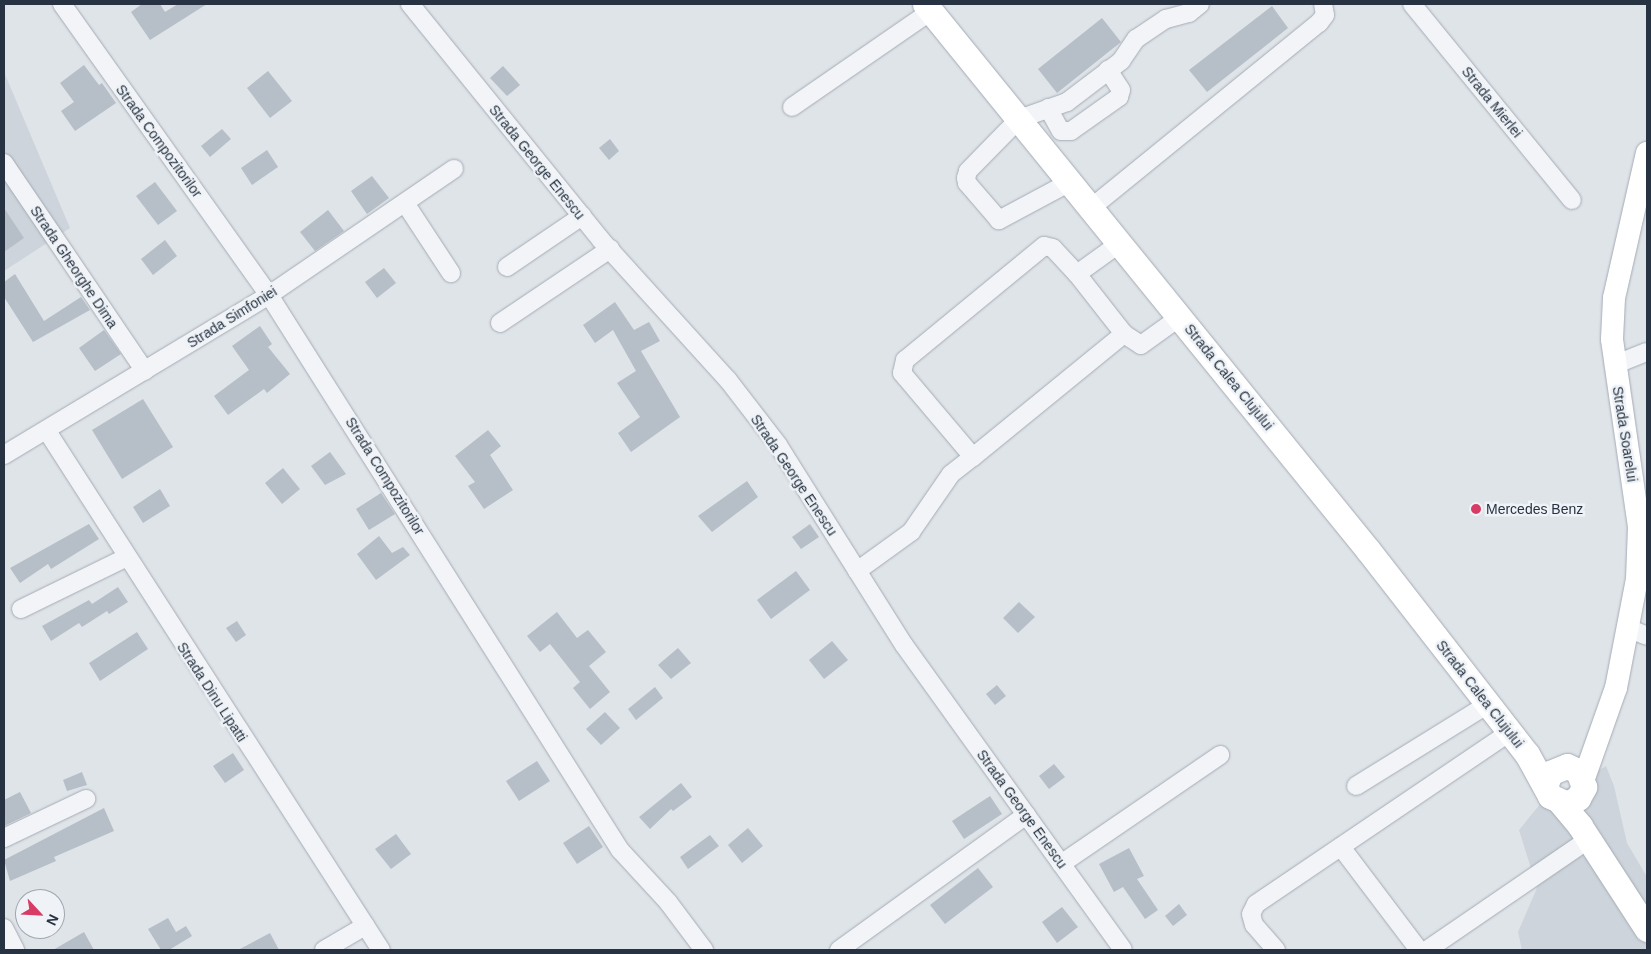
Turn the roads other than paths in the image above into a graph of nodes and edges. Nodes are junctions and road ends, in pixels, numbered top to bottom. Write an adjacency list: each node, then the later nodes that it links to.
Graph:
1 (62, 4): 24 (street, Strada Compozitorilor)
2 (410, 4): 18 (street, Strada George Enescu)
3 (1200, 4): 7 (street)
4 (1323, 4): 17 (street)
5 (1412, 4): 15 (street, Strada Mierlei)
6 (928, 7): 8 (street); 10 (highway, Strada Calea Clujului)
7 (1108, 70): 9 (street); 9 (street)
8 (792, 107)
9 (1048, 108): 10 (street)
10 (1019, 119): 14 (highway, Strada Calea Clujului); 14 (street)
11 (1647, 153): 29 (main road, Strada Soarelui)
12 (4, 163): 30 (street, Strada Gheorghe Dima)
13 (454, 169): 16 (street, Strada Simfoniei)
14 (1070, 182): 17 (highway, Strada Calea Clujului)
15 (1572, 200)
16 (405, 203): 22 (street); 24 (street, Strada Simfoniei)
17 (1091, 208): 19 (highway, Strada Calea Clujului)
18 (582, 216): 20 (street, Strada George Enescu); 21 (street)
19 (1120, 243): 23 (street); 25 (highway, Strada Calea Clujului)
20 (610, 249): 26 (street); 36 (street, Strada George Enescu)
21 (507, 267)
22 (452, 273)
23 (1077, 274): 27 (street); 33 (street)
24 (269, 295): 30 (street, Strada Simfoniei); 56 (street, Strada Compozitorilor)
25 (1180, 317): 27 (street); 39 (highway, Strada Calea Clujului)
26 (500, 323)
27 (1124, 334): 33 (street)
28 (1647, 352): 29 (street)
29 (1614, 365): 34 (main road, Strada Soarelui)
30 (145, 371): 31 (street, Strada Simfoniei)
31 (46, 431): 32 (street, Strada Simfoniei); 35 (street, Strada Dinu Lipatti)
32 (4, 455)
33 (973, 458): 36 (street)
34 (1640, 481): 38 (main road, Strada Soarelui)
35 (125, 558): 37 (street); 50 (street, Strada Dinu Lipatti)
36 (857, 571): 45 (street, Strada George Enescu)
37 (21, 609)
38 (1639, 632): 42 (main road, Strada Soarelui)
39 (1488, 704): 40 (highway, Strada Calea Clujului); 43 (street)
40 (1510, 732): 42 (highway, Strada Calea Clujului); 48 (street)
41 (1220, 755): 49 (street)
42 (1566, 784): 46 (highway, Strada Calea Clujului)
43 (1356, 786)
44 (86, 799): 47 (street)
45 (1026, 815): 49 (street, Strada George Enescu); 57 (street)
46 (1585, 832): 52 (highway, Strada Calea Clujului); 61 (street)
47 (4, 838)
48 (1341, 847): 59 (street); 60 (street)
49 (1061, 864): 58 (street, Strada George Enescu)
50 (365, 926): 54 (street); 55 (street, Strada Dinu Lipatti)
51 (4, 928): 53 (street)
52 (1647, 929)
53 (16, 950)
54 (324, 950)
55 (381, 950)
56 (704, 950)
57 (839, 950)
58 (1123, 950)
59 (1276, 950)
60 (1419, 950)
61 (1427, 950)

